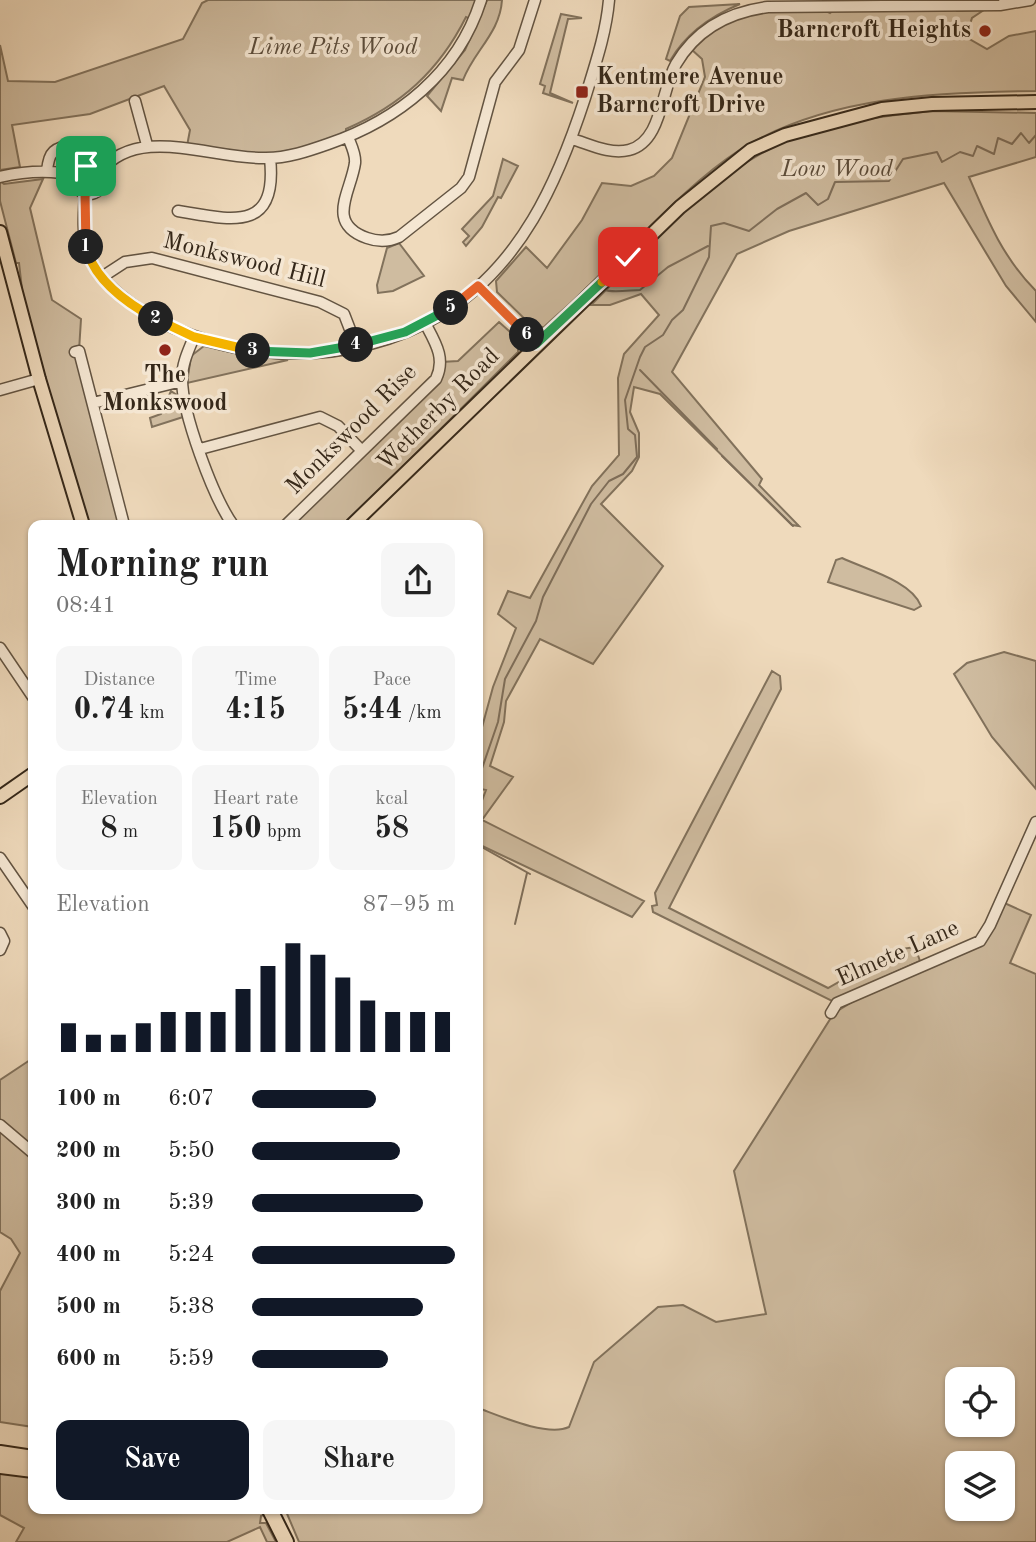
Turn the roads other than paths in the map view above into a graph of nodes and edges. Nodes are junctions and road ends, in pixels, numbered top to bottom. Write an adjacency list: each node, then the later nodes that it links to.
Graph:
1 (481, 0): 8 (street)
2 (535, 0): 8 (street)
3 (609, 0): 9 (street)
4 (1030, 0): 5 (street)
5 (986, 3): 9 (street)
6 (135, 102): 10 (street)
7 (1034, 102): 24 (main road, Wetherby Road)
8 (348, 137): 12 (street)
9 (572, 139): 21 (street)
10 (147, 145): 12 (street); 14 (street)
11 (77, 155): 13 (street)
12 (270, 158): 18 (street)
13 (47, 171): 15 (street); 16 (street)
14 (100, 172): 15 (street); 17 (street)
15 (76, 176): 17 (street)
16 (0, 177)
17 (85, 193): 20 (street)
18 (178, 211)
19 (0, 232): 27 (main road)
20 (102, 277): 23 (street); 25 (street, Monkswood Hill)
21 (478, 286): 22 (street); 24 (street)
22 (425, 323): 25 (street); 32 (street, Monkswood Rise)
23 (194, 337): 25 (street); 28 (street)
24 (536, 344): 37 (main road, Wetherby Road)
25 (356, 345)
26 (75, 352): 30 (street)
27 (39, 379): 29 (street); 33 (main road)
28 (182, 381): 30 (street); 31 (street)
29 (0, 390)
30 (93, 402): 34 (street)
31 (200, 449): 32 (street); 35 (street)
32 (362, 451): 36 (street, Monkswood Rise)
33 (81, 520)
34 (123, 520)
35 (230, 520)
36 (291, 520)
37 (357, 520)
38 (0, 648): 39 (street)
39 (28, 688)
40 (28, 777): 41 (main road)
41 (0, 797)
42 (1036, 821): 47 (street, Elmete Lane)
43 (0, 858): 44 (street)
44 (28, 899)
45 (0, 933): 46 (street)
46 (0, 950)
47 (831, 1013)
48 (0, 1125): 49 (street)
49 (28, 1149)
50 (0, 1453): 51 (highway)
51 (28, 1457)
52 (0, 1466): 53 (highway)
53 (28, 1469)
54 (272, 1514): 56 (highway)
55 (277, 1514): 56 (highway)
56 (278, 1524): 57 (highway)
57 (286, 1542)

